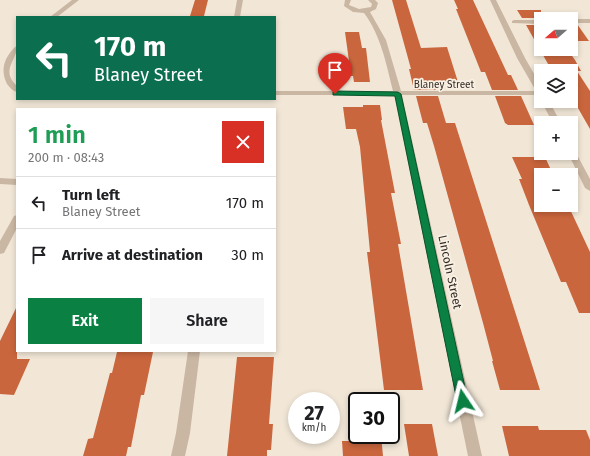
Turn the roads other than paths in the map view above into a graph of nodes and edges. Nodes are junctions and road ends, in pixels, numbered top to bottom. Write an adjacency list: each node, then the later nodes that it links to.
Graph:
1 (76, 0): 7 (street)
2 (240, 0): 8 (street)
3 (348, 0): 6 (street)
4 (371, 0): 6 (street)
5 (493, 0): 14 (street)
6 (366, 11): 18 (street, Lincoln Street)
7 (54, 16)
8 (237, 16)
9 (590, 21): 12 (street)
10 (514, 22): 11 (street)
11 (534, 22)
12 (578, 22)
13 (16, 49): 15 (street)
14 (534, 81)
15 (16, 89)
16 (276, 93): 18 (street, Blaney Street)
17 (534, 93): 18 (street, Blaney Street)
18 (398, 94): 27 (street, Lincoln Street)
19 (576, 160): 22 (street)
20 (0, 181): 21 (street)
21 (16, 182)
22 (590, 188)
23 (16, 221): 24 (street)
24 (0, 250)
25 (194, 352): 26 (street)
26 (178, 456)
27 (475, 456)

